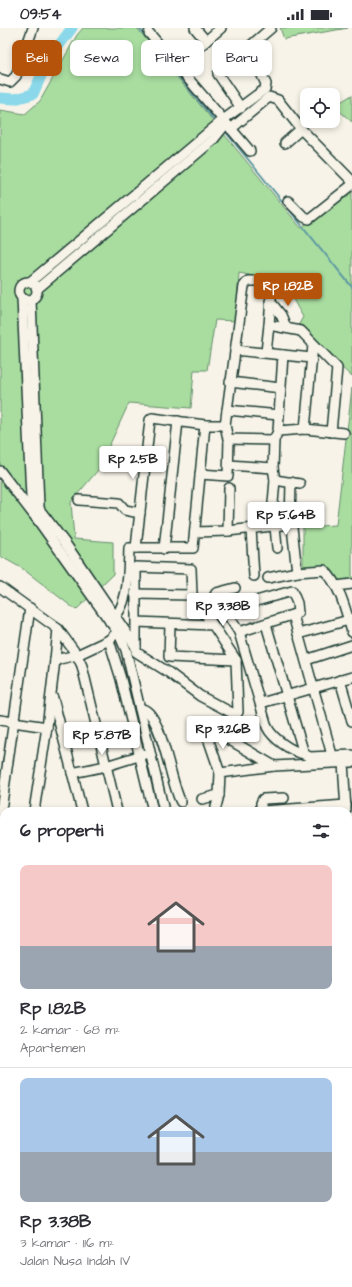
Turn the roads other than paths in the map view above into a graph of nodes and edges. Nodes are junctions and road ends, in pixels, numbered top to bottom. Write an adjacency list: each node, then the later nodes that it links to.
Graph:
1 (33, 28): 10 (street)
2 (195, 28): 7 (street)
3 (222, 28): 7 (street)
4 (271, 28): 11 (street)
5 (149, 33): 6 (street)
6 (155, 40)
7 (206, 41)
8 (185, 76): 12 (street)
9 (262, 76): 11 (street)
10 (0, 78)
11 (241, 108): 12 (street)
12 (226, 124): 13 (street); 15 (street); 19 (street); 20 (street)
13 (301, 129): 14 (street); 16 (street)
14 (285, 144)
15 (250, 151)
16 (352, 181)
17 (352, 185): 18 (street)
18 (288, 201)
19 (30, 282): 20 (street); 21 (street)
20 (37, 289): 21 (street)
21 (27, 299): 50 (street)
22 (270, 301): 23 (street); 24 (street); 26 (street)
23 (269, 325): 24 (street); 27 (street)
24 (286, 327): 25 (street)
25 (313, 345): 29 (street); 39 (street)
26 (235, 350): 27 (street); 30 (street)
27 (266, 352): 28 (street)
28 (283, 355): 29 (street); 31 (street)
29 (312, 358): 37 (street)
30 (230, 382): 31 (street); 32 (street)
31 (281, 388): 33 (street)
32 (227, 410): 33 (street); 36 (street)
33 (279, 415): 38 (street)
34 (178, 421): 35 (street); 51 (street); 59 (street)
35 (205, 425): 36 (street); 46 (street)
36 (225, 425): 41 (street)
37 (304, 429): 38 (street); 39 (street)
38 (278, 431): 42 (street)
39 (331, 432): 40 (street)
40 (344, 433)
41 (229, 439): 42 (street); 43 (street)
42 (274, 440): 44 (street)
43 (229, 465): 44 (street); 46 (street)
44 (273, 468): 47 (street)
45 (0, 471): 50 (street)
46 (200, 474): 56 (street)
47 (275, 480): 52 (street); 53 (street)
48 (230, 488): 55 (street)
49 (79, 500): 51 (street)
50 (33, 506): 75 (street); 75 (street)
51 (140, 512): 57 (street)
52 (290, 524): 53 (street); 60 (street)
53 (273, 526): 54 (street); 58 (street)
54 (251, 529): 55 (street); 61 (street)
55 (228, 531): 56 (street)
56 (195, 532): 59 (street)
57 (136, 548): 59 (street); 75 (street)
58 (277, 548)
59 (164, 549)
60 (297, 572): 62 (street); 64 (street)
61 (254, 576)
62 (268, 578)
63 (352, 584): 64 (street)
64 (336, 586): 69 (street)
65 (0, 587): 70 (street)
66 (235, 588): 71 (street)
67 (135, 594): 68 (street); 68 (street); 74 (street)
68 (192, 595): 78 (street)
69 (348, 604): 73 (street)
70 (30, 608): 79 (street); 103 (street)
71 (224, 610): 72 (street); 80 (street)
72 (293, 615): 77 (street); 82 (street)
73 (349, 620): 81 (street); 82 (street)
74 (136, 622): 76 (street); 85 (street)
75 (116, 624): 83 (street); 85 (street); 91 (street)
76 (170, 624): 78 (street); 87 (street)
77 (266, 624): 80 (street); 99 (street)
78 (213, 625): 89 (street)
79 (58, 629): 86 (street); 88 (street)
80 (240, 632): 100 (street)
81 (352, 632)
82 (298, 634): 90 (street)
83 (109, 640): 86 (street); 95 (street)
84 (352, 646): 90 (street)
85 (136, 650): 91 (street); 92 (street)
86 (77, 655): 88 (street); 112 (street)
87 (169, 657): 89 (street); 92 (street)
88 (55, 660): 98 (street)
89 (236, 660): 92 (street)
90 (306, 660): 97 (street)
91 (128, 661): 93 (street)
92 (168, 672)
93 (132, 677): 95 (street); 101 (street)
94 (352, 677): 96 (street)
95 (121, 679): 108 (street)
96 (340, 680): 97 (street); 104 (street)
97 (314, 688): 99 (street); 109 (street)
98 (51, 693): 105 (street); 114 (street)
99 (287, 696): 100 (street); 107 (street)
100 (261, 703): 107 (street)
101 (140, 709): 106 (street); 116 (street)
102 (0, 720): 103 (street)
103 (13, 721): 105 (street); 122 (street)
104 (352, 721)
105 (47, 727): 123 (street)
106 (150, 753): 108 (street); 117 (street)
107 (304, 754): 109 (street)
108 (140, 755): 112 (street); 126 (street)
109 (332, 755): 110 (street)
110 (352, 755)
111 (347, 762): 113 (street); 130 (street)
112 (106, 766): 114 (street); 125 (street)
113 (274, 766): 115 (street); 115 (street)
114 (72, 773): 124 (street)
115 (220, 773): 118 (street)
116 (173, 776): 117 (street); 121 (street)
117 (157, 780): 127 (street)
118 (219, 796): 120 (street); 128 (street)
119 (284, 798): 129 (street)
120 (202, 799)
121 (181, 802)
122 (1, 807)
123 (35, 807)
124 (81, 807)
125 (116, 807)
126 (152, 807)
127 (163, 807)
128 (216, 807)
129 (261, 807)
130 (346, 807)

